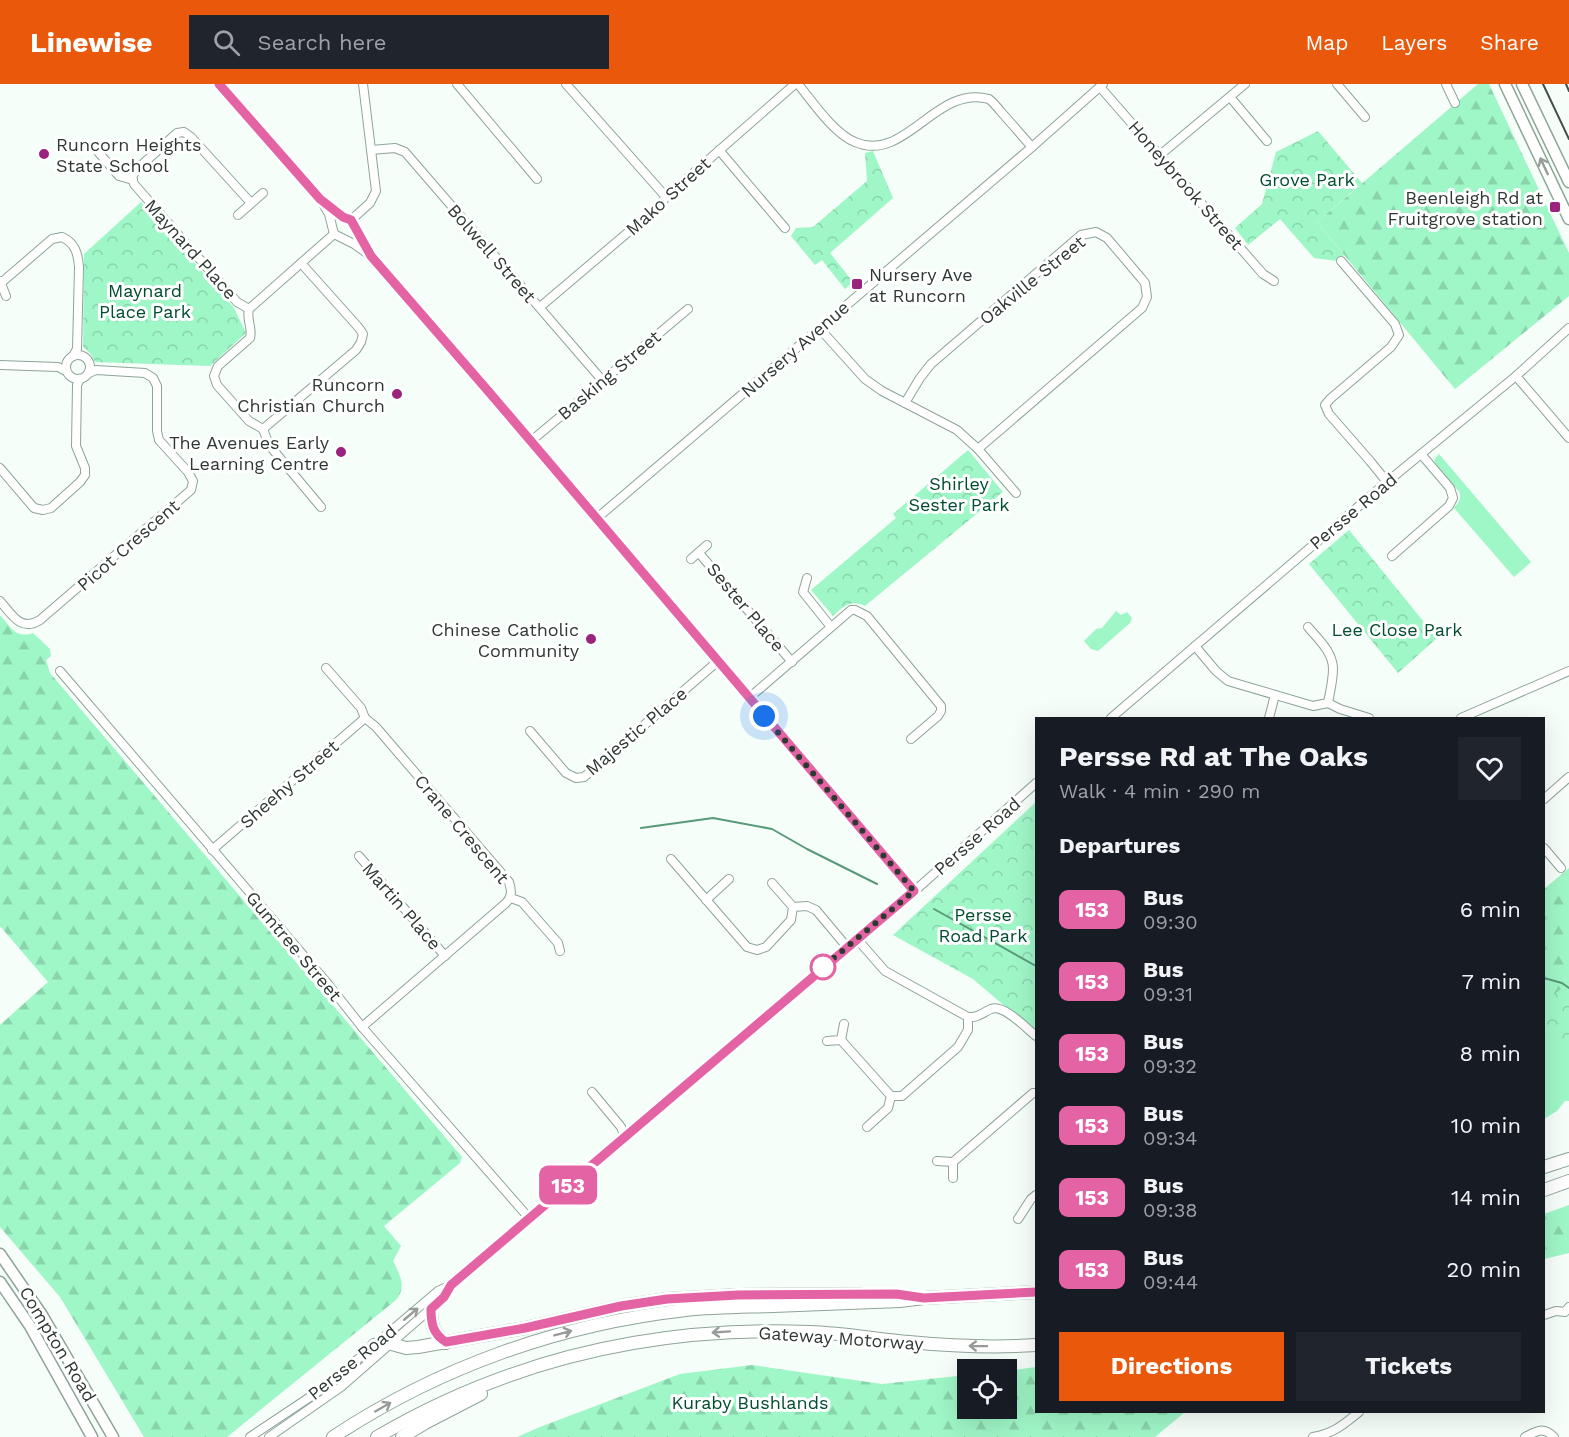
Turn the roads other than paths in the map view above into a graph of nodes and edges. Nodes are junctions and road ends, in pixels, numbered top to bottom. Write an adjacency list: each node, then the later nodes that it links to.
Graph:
1 (219, 84): 28 (street)
2 (363, 84): 19 (street)
3 (457, 84): 23 (street)
4 (566, 84): 27 (street)
5 (796, 84): 15 (street); 20 (street, Mako Street)
6 (1245, 84): 13 (street)
7 (1337, 84): 16 (street)
8 (1446, 84): 14 (street)
9 (1505, 84): 31 (main road, one-way to 9)
10 (1522, 84): 25 (main road)
11 (1102, 85): 18 (street, Nursery Avenue); 22 (street, Honeybrook Street)
12 (963, 88): 18 (street)
13 (1230, 97): 17 (street); 22 (street)
14 (1455, 103)
15 (929, 106)
16 (1365, 117)
17 (1267, 141)
18 (1032, 147): 44 (street, Nursery Avenue)
19 (371, 150): 32 (street); 41 (street, Bolwell Street)
20 (719, 150): 27 (street, Mako Street); 33 (street)
21 (99, 153): 24 (street, Maynard Place)
22 (1160, 156): 38 (street, Honeybrook Street)
23 (537, 179)
24 (133, 180): 29 (street); 42 (street, Maynard Place)
25 (1569, 182)
26 (263, 193): 29 (street)
27 (666, 198): 41 (street, Mako Street)
28 (320, 199): 32 (street); 34 (street)
29 (251, 203): 30 (street)
30 (238, 215)
31 (1569, 219)
32 (349, 221): 34 (street); 34 (street); 35 (street)
33 (785, 228)
34 (336, 233): 35 (street); 37 (street)
35 (371, 256): 56 (street)
36 (1341, 261): 60 (street)
37 (302, 262): 42 (street); 54 (street)
38 (1274, 281)
39 (0, 282): 40 (street); 46 (street)
40 (6, 296)
41 (540, 307): 51 (street, Bolwell Street)
42 (249, 309): 54 (street)
43 (688, 309): 51 (street, Basking Street)
44 (819, 328): 53 (street); 63 (street, Nursery Avenue)
45 (1569, 328): 50 (street, Persse Road)
46 (77, 353): 48 (street); 49 (street)
47 (0, 365): 48 (street)
48 (63, 367): 52 (street)
49 (91, 369): 52 (street); 69 (street, Picot Crescent)
50 (1516, 376): 55 (street); 58 (street, Persse Road)
51 (602, 380): 56 (street, Basking Street)
52 (77, 381): 59 (street)
53 (905, 403): 57 (street); 57 (street, Oakville Street)
54 (263, 429): 62 (street)
55 (1569, 438)
56 (530, 442): 63 (street)
57 (978, 449): 61 (street)
58 (1421, 454): 60 (street, Persse Road); 66 (street)
59 (0, 468)
60 (1387, 482): 72 (street, Persse Road)
61 (1016, 494)
62 (321, 507)
63 (596, 519): 73 (street)
64 (707, 545): 65 (street, Sester Place)
65 (699, 553): 67 (street, Sester Place); 74 (street, Sester Place)
66 (1392, 556)
67 (691, 559)
68 (807, 578): 70 (street)
69 (0, 601)
70 (831, 627): 74 (street); 87 (street)
71 (1308, 627): 80 (street)
72 (1195, 646): 78 (street); 81 (street, Persse Road)
73 (718, 661): 79 (street); 86 (street, Majestic Place)
74 (792, 662): 79 (street)
75 (326, 668): 85 (street, Crane Crescent)
76 (60, 671): 94 (street, Gumtree Street)
77 (1569, 672): 84 (street)
78 (1275, 695): 80 (street); 82 (street)
79 (749, 698): 100 (street)
80 (1328, 703): 83 (street)
81 (1112, 717)
82 (1269, 717)
83 (1366, 717)
84 (1463, 717)
85 (365, 718): 94 (street, Sheehy Street); 101 (street, Crane Crescent)
86 (530, 731)
87 (911, 739)
88 (1569, 777): 89 (street)
89 (1562, 783): 91 (street); 92 (street)
90 (1035, 784): 100 (street, Persse Road)
91 (1569, 792)
92 (1545, 797)
93 (1545, 849): 97 (street)
94 (212, 850): 110 (street, Gumtree Street)
95 (359, 856): 107 (street, Martin Place)
96 (671, 859): 102 (street)
97 (1561, 868)
98 (729, 879): 102 (street)
99 (772, 883): 103 (street)
100 (914, 891): 104 (street, Persse Road)
101 (511, 898): 106 (street); 107 (street, Crane Crescent)
102 (706, 900): 103 (street)
103 (793, 907): 105 (street)
104 (857, 939): 105 (street, Persse Road); 108 (street)
105 (847, 947): 118 (street, Persse Road)
106 (560, 951)
107 (445, 956): 110 (street, Crane Crescent)
108 (968, 1017): 111 (street); 116 (street)
109 (844, 1024): 112 (street)
110 (362, 1027): 127 (street, Gumtree Street)
111 (1035, 1035)
112 (841, 1040): 113 (street); 116 (street)
113 (826, 1041)
114 (592, 1092): 118 (street)
115 (1035, 1093): 121 (street)
116 (891, 1096): 117 (street)
117 (867, 1127)
118 (625, 1137): 127 (street, Persse Road)
119 (1569, 1159): 122 (highway)
120 (937, 1161): 121 (street)
121 (953, 1162): 123 (street)
122 (1545, 1167)
123 (953, 1178)
124 (1569, 1181): 125 (highway)
125 (1545, 1190)
126 (1035, 1196): 128 (street)
127 (529, 1218): 131 (street, Persse Road)
128 (1018, 1220)
129 (0, 1254): 144 (main road, Compton Road)
130 (0, 1282): 143 (main road, Compton Road)
131 (451, 1285): 134 (street, Persse Road); 139 (street, Persse Road, one-way to 131)
132 (1035, 1292): 133 (highway, Gateway Motorway)
133 (924, 1298): 137 (highway); 147 (highway, Gateway Motorway, one-way to 133)
134 (431, 1309): 137 (highway); 138 (street, Persse Road)
135 (1568, 1312): 136 (street)
136 (1545, 1315)
137 (446, 1342): 138 (highway)
138 (393, 1344): 139 (highway); 146 (street, Persse Road)
139 (374, 1345): 145 (street, Persse Road)
140 (1035, 1345): 141 (highway, Gateway Motorway, one-way to 141)
141 (508, 1375): 148 (highway, Gateway Motorway); 149 (highway)
142 (1358, 1413): 150 (street)
143 (92, 1437)
144 (113, 1437)
145 (250, 1437)
146 (269, 1437)
147 (333, 1437)
148 (377, 1437)
149 (402, 1437)
150 (1313, 1437)
151 (1525, 1437): 152 (street)
152 (1554, 1437)

